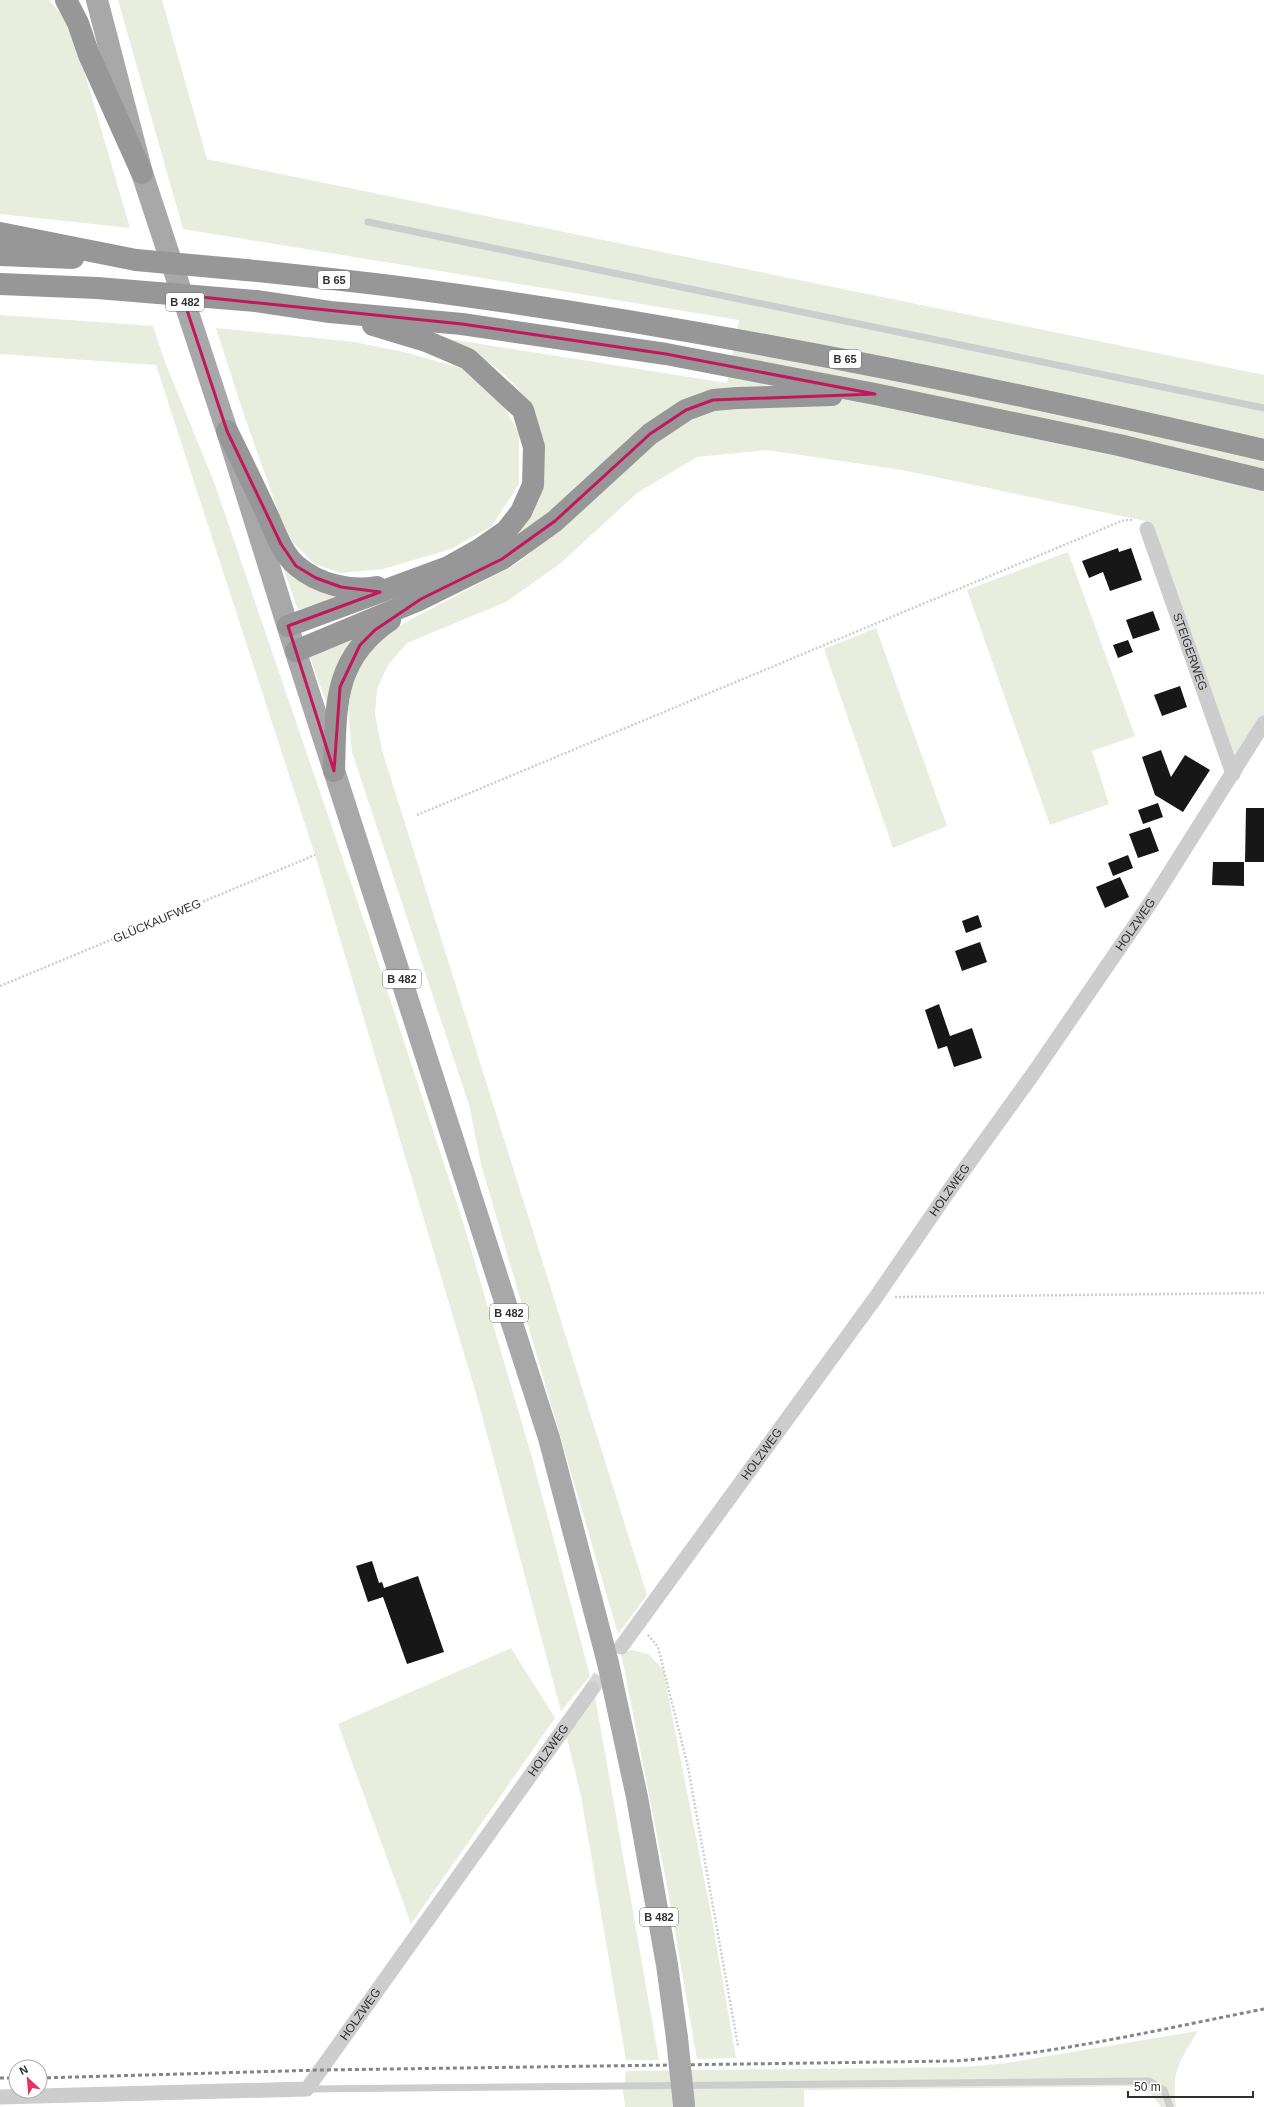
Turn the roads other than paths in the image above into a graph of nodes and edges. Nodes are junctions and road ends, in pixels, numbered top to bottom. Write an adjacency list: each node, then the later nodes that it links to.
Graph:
1 (66, 0): 3 (highway)
2 (97, 0): 3 (main road, B 482)
3 (142, 173): 12 (main road, B 482)
4 (368, 222): 11 (lane)
5 (0, 233): 6 (highway)
6 (88, 254): 7 (highway, B 65); 13 (highway, B 65, bridge)
7 (0, 256)
8 (0, 284): 9 (highway, B 65, bridge)
9 (330, 312): 10 (highway, B 65); 16 (highway)
10 (875, 394): 14 (highway, B 65); 16 (highway)
11 (1264, 408)
12 (227, 431): 16 (highway); 17 (main road, B 482)
13 (1264, 450)
14 (1264, 480)
15 (1147, 529): 21 (street, STEIGERWEG)
16 (417, 590): 17 (highway); 18 (highway); 20 (highway)
17 (288, 626): 18 (main road, B 482)
18 (296, 651): 20 (main road, B 482)
19 (1263, 725): 21 (street, HOLZWEG)
20 (334, 771): 26 (main road, B 482, bridge)
21 (1233, 774): 22 (street, HOLZWEG)
22 (621, 1647)
23 (592, 1689): 24 (street, HOLZWEG)
24 (307, 2089): 25 (street); 27 (lane)
25 (0, 2097)
26 (684, 2106)
27 (1170, 2107)

